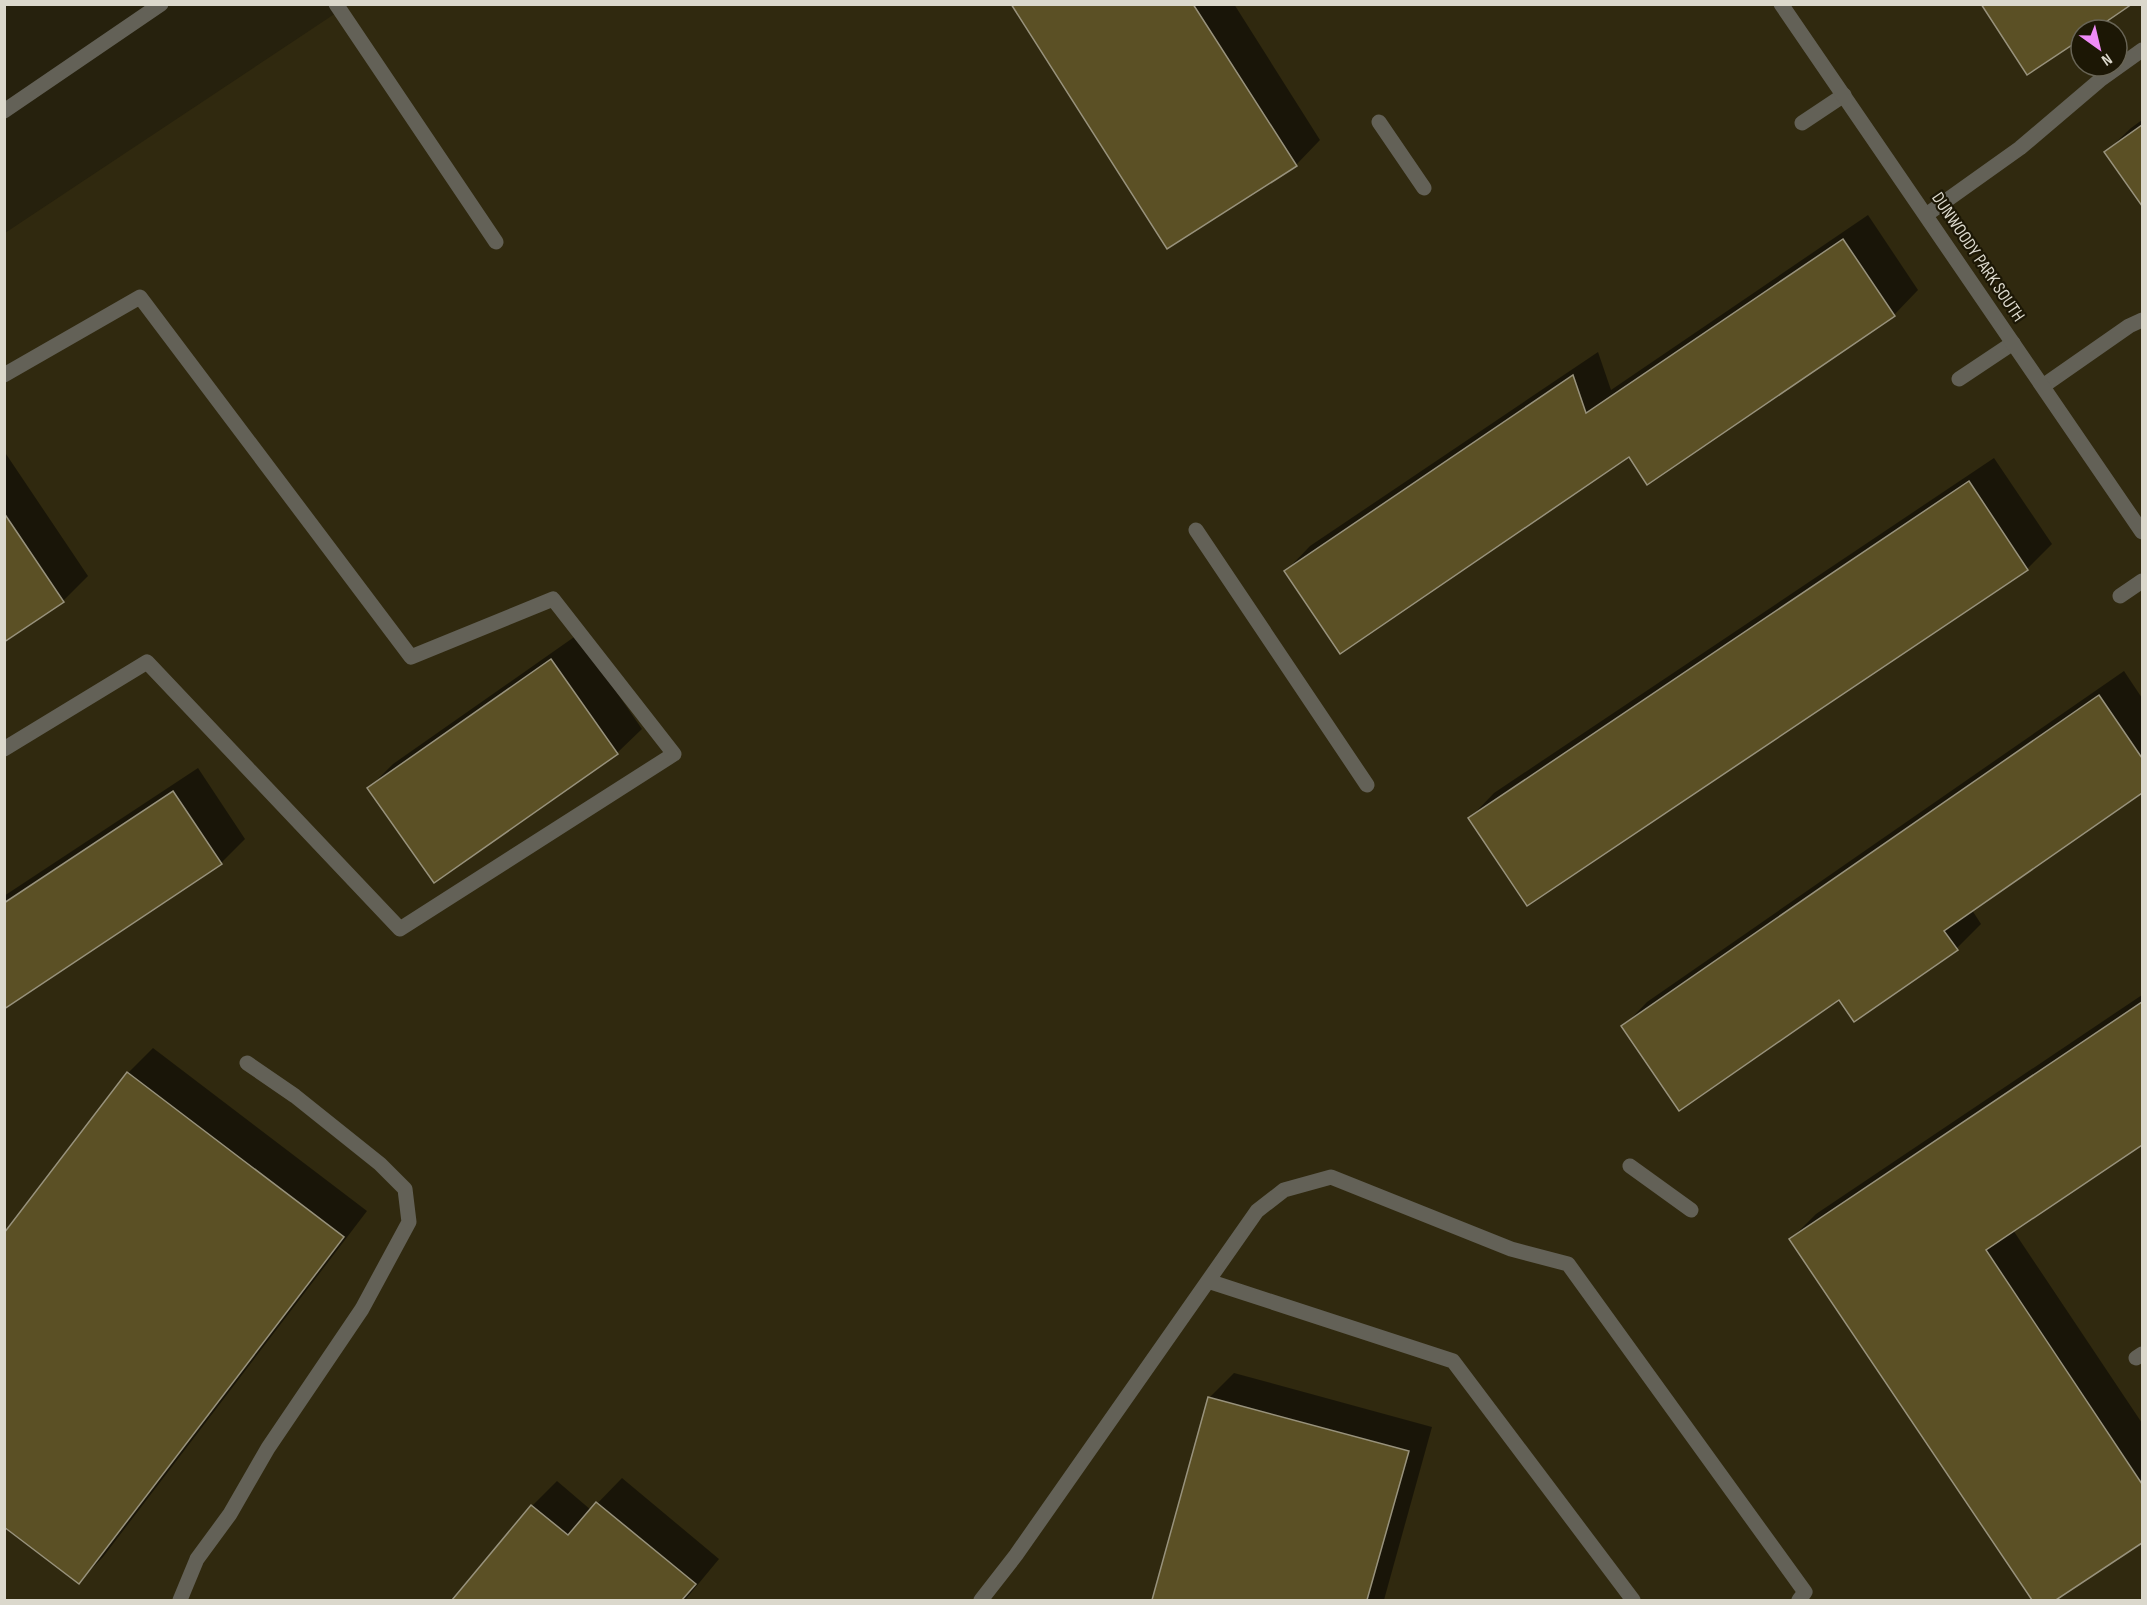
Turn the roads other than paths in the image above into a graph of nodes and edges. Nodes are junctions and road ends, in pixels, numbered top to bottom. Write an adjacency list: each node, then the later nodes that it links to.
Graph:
1 (161, 4): 6 (street)
2 (336, 4): 11 (street)
3 (1781, 4): 5 (street, DUNWOODY PARK SOUTH)
4 (2142, 50): 10 (street)
5 (1844, 95): 8 (street); 10 (street, DUNWOODY PARK SOUTH)
6 (4, 111)
7 (1379, 122): 9 (street)
8 (1802, 123)
9 (1424, 188)
10 (1926, 215): 13 (street, DUNWOODY PARK SOUTH)
11 (496, 242)
12 (2142, 320): 16 (street)
13 (2013, 343): 15 (street); 16 (street, DUNWOODY PARK SOUTH)
14 (4, 375): 21 (street)
15 (1959, 379)
16 (2043, 386): 18 (street, DUNWOODY PARK SOUTH)
17 (1196, 530): 22 (street)
18 (2142, 532)
19 (2142, 581): 20 (street)
20 (2120, 596)
21 (4, 749)
22 (1367, 785)
23 (247, 1063): 27 (street)
24 (1630, 1166): 25 (street)
25 (1691, 1210)
26 (1208, 1281): 28 (street); 29 (street); 30 (street)
27 (180, 1600)
28 (981, 1600)
29 (1633, 1600)
30 (1799, 1600)

